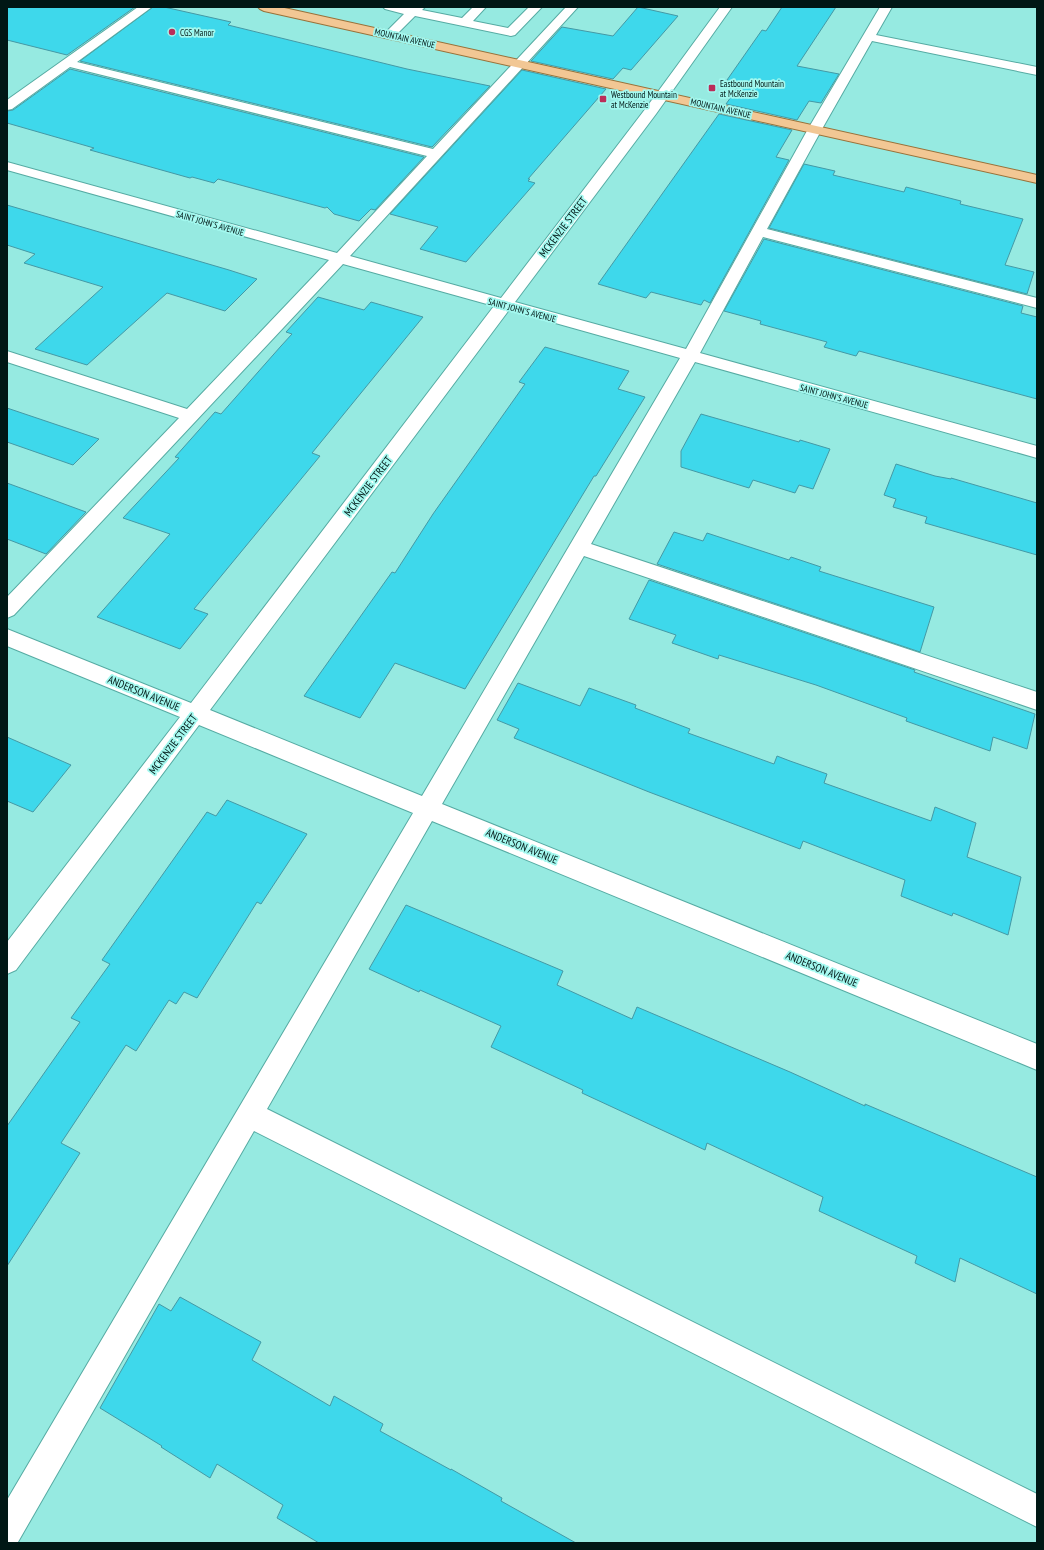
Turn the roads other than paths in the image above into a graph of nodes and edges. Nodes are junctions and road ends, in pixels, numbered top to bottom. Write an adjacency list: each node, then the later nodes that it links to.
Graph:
1 (146, 7): 13 (street)
2 (264, 7): 11 (main road, MOUNTAIN AVENUE)
3 (388, 7): 9 (street)
4 (480, 7): 10 (street)
5 (536, 7): 10 (street)
6 (572, 7): 14 (street)
7 (726, 7): 16 (street, MCKENZIE STREET)
8 (886, 7): 12 (street)
9 (416, 10): 10 (street); 11 (street)
10 (464, 23)
11 (389, 35): 14 (main road, MOUNTAIN AVENUE)
12 (869, 37): 15 (street); 18 (street)
13 (68, 63): 17 (street); 19 (street)
14 (520, 64): 16 (main road, MOUNTAIN AVENUE); 19 (street)
15 (1037, 71)
16 (663, 96): 18 (main road, MOUNTAIN AVENUE); 25 (street, MCKENZIE STREET)
17 (7, 106)
18 (815, 129): 21 (main road, MOUNTAIN AVENUE); 22 (street)
19 (436, 154): 23 (street)
20 (7, 166): 23 (street, SAINT JOHN'S AVENUE)
21 (1037, 179)
22 (759, 231): 24 (street); 27 (street)
23 (339, 259): 25 (street, SAINT JOHN'S AVENUE); 28 (street)
24 (1037, 303)
25 (504, 305): 27 (street, SAINT JOHN'S AVENUE); 34 (street, MCKENZIE STREET)
26 (7, 356): 28 (street)
27 (690, 356): 29 (street, SAINT JOHN'S AVENUE); 30 (street)
28 (191, 416): 31 (street)
29 (1037, 452)
30 (579, 547): 33 (street); 35 (street)
31 (7, 610)
32 (7, 637): 34 (street, ANDERSON AVENUE)
33 (1037, 701)
34 (196, 714): 35 (street, ANDERSON AVENUE); 36 (street, MCKENZIE STREET)
35 (427, 807): 37 (street, ANDERSON AVENUE); 38 (street)
36 (7, 962)
37 (1037, 1057)
38 (249, 1114): 39 (street); 40 (street)
39 (1037, 1511)
40 (7, 1531)

